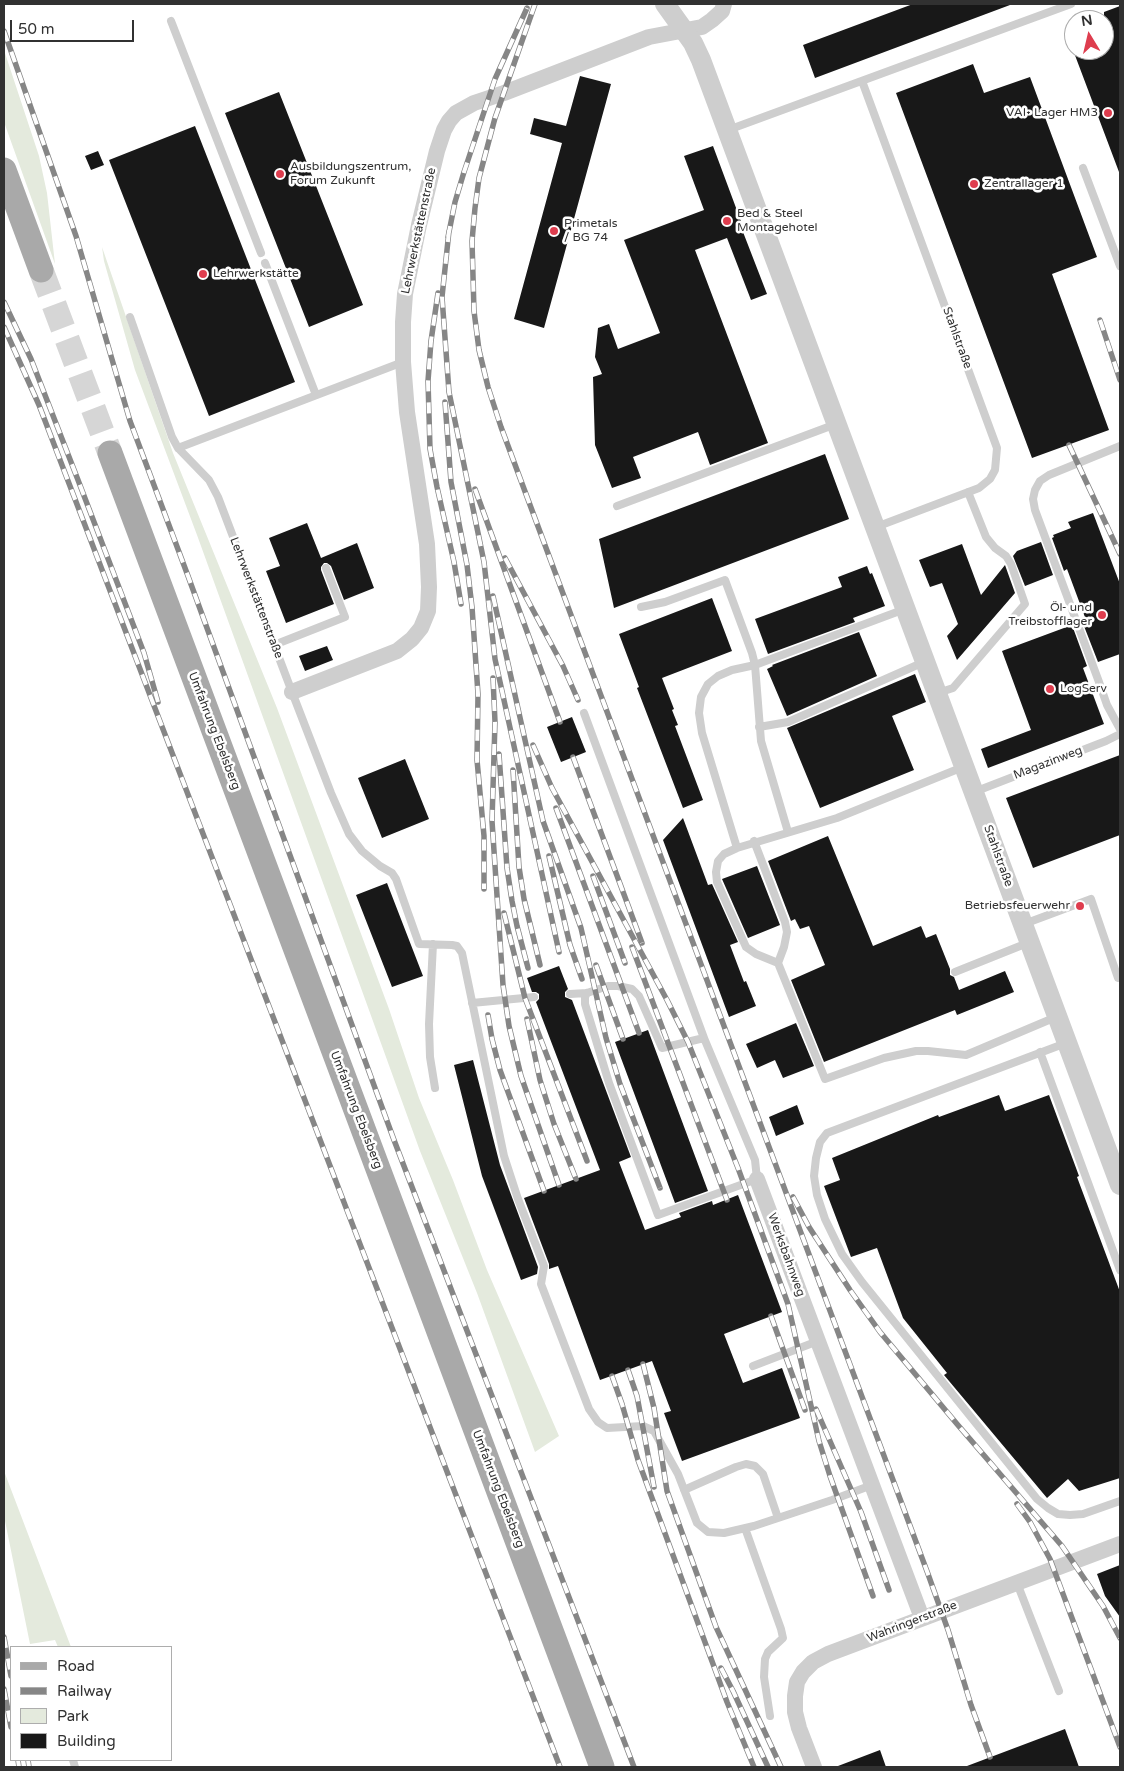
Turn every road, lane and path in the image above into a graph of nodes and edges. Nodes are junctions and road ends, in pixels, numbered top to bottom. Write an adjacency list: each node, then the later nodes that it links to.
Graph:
1 (665, 4): 5 (street, Stahlstraße)
2 (724, 4): 5 (street, Lehrwerkstättenstraße)
3 (1071, 4): 6 (lane)
4 (171, 21): 10 (lane)
5 (683, 30): 7 (street, Stahlstraße); 15 (street, Lehrwerkstättenstraße)
6 (862, 81): 7 (lane); 21 (lane, Stahlstraße)
7 (728, 130): 17 (street, Stahlstraße)
8 (1083, 168): 12 (lane)
9 (4, 170): 13 (main road)
10 (261, 253)
11 (265, 263): 16 (lane)
12 (1120, 266)
13 (41, 270)
14 (130, 317): 19 (lane, Lehrwerkstättenstraße)
15 (402, 362): 16 (lane); 30 (street, Lehrwerkstättenstraße)
16 (316, 395): 19 (lane)
17 (837, 423): 22 (lane); 23 (street, Stahlstraße)
18 (1120, 446): 34 (lane)
19 (178, 448): 27 (lane, Lehrwerkstättenstraße)
20 (110, 453): 70 (main road, Umfahrung Ebelsberg)
21 (968, 492): 23 (lane, Stahlstraße); 31 (lane)
22 (618, 506)
23 (876, 527): 26 (street, Stahlstraße)
24 (326, 568): 27 (lane)
25 (641, 607): 29 (lane)
26 (906, 608): 28 (street, Stahlstraße); 29 (lane)
27 (274, 645): 30 (lane, Lehrwerkstättenstraße)
28 (926, 662): 31 (street, Stahlstraße); 33 (lane)
29 (755, 666): 33 (lane); 40 (lane)
30 (292, 692): 42 (lane, Lehrwerkstättenstraße)
31 (938, 693): 36 (street, Stahlstraße)
32 (584, 713): 51 (lane, Werksbahnweg)
33 (759, 727): 38 (lane)
34 (1120, 728)
35 (1120, 734): 37 (lane, Magazinweg)
36 (965, 767): 37 (street, Stahlstraße); 38 (lane)
37 (974, 792): 41 (street, Stahlstraße)
38 (788, 832): 39 (lane)
39 (754, 842): 40 (lane); 43 (lane)
40 (736, 848): 43 (lane)
41 (1027, 933): 44 (lane); 45 (lane); 50 (street, Stahlstraße)
42 (433, 944): 49 (lane); 54 (lane)
43 (778, 963): 50 (lane)
44 (955, 972)
45 (1120, 977)
46 (587, 993): 47 (lane); 51 (lane); 55 (lane)
47 (570, 994)
48 (534, 997): 49 (lane)
49 (472, 1003): 61 (lane)
50 (1058, 1016): 52 (street, Stahlstraße)
51 (704, 1038): 55 (lane, Werksbahnweg)
52 (1068, 1042): 53 (lane); 56 (street, Stahlstraße)
53 (1040, 1052): 57 (lane); 62 (lane)
54 (434, 1088)
55 (758, 1179): 58 (street, Werksbahnweg)
56 (1120, 1184)
57 (1120, 1270)
58 (818, 1341): 59 (lane); 60 (street, Werksbahnweg)
59 (753, 1366)
60 (872, 1485): 63 (lane); 67 (street, Werksbahnweg)
61 (684, 1490): 63 (lane); 64 (lane)
62 (1120, 1501)
63 (778, 1518): 64 (lane)
64 (745, 1528): 69 (lane)
65 (1120, 1544): 66 (street, Wahringerstraße)
66 (1018, 1583): 67 (street, Wahringerstraße); 68 (lane)
67 (922, 1618): 71 (street, Wahringerstraße)
68 (1059, 1691)
69 (770, 1716)
70 (602, 1767)
71 (814, 1767)

